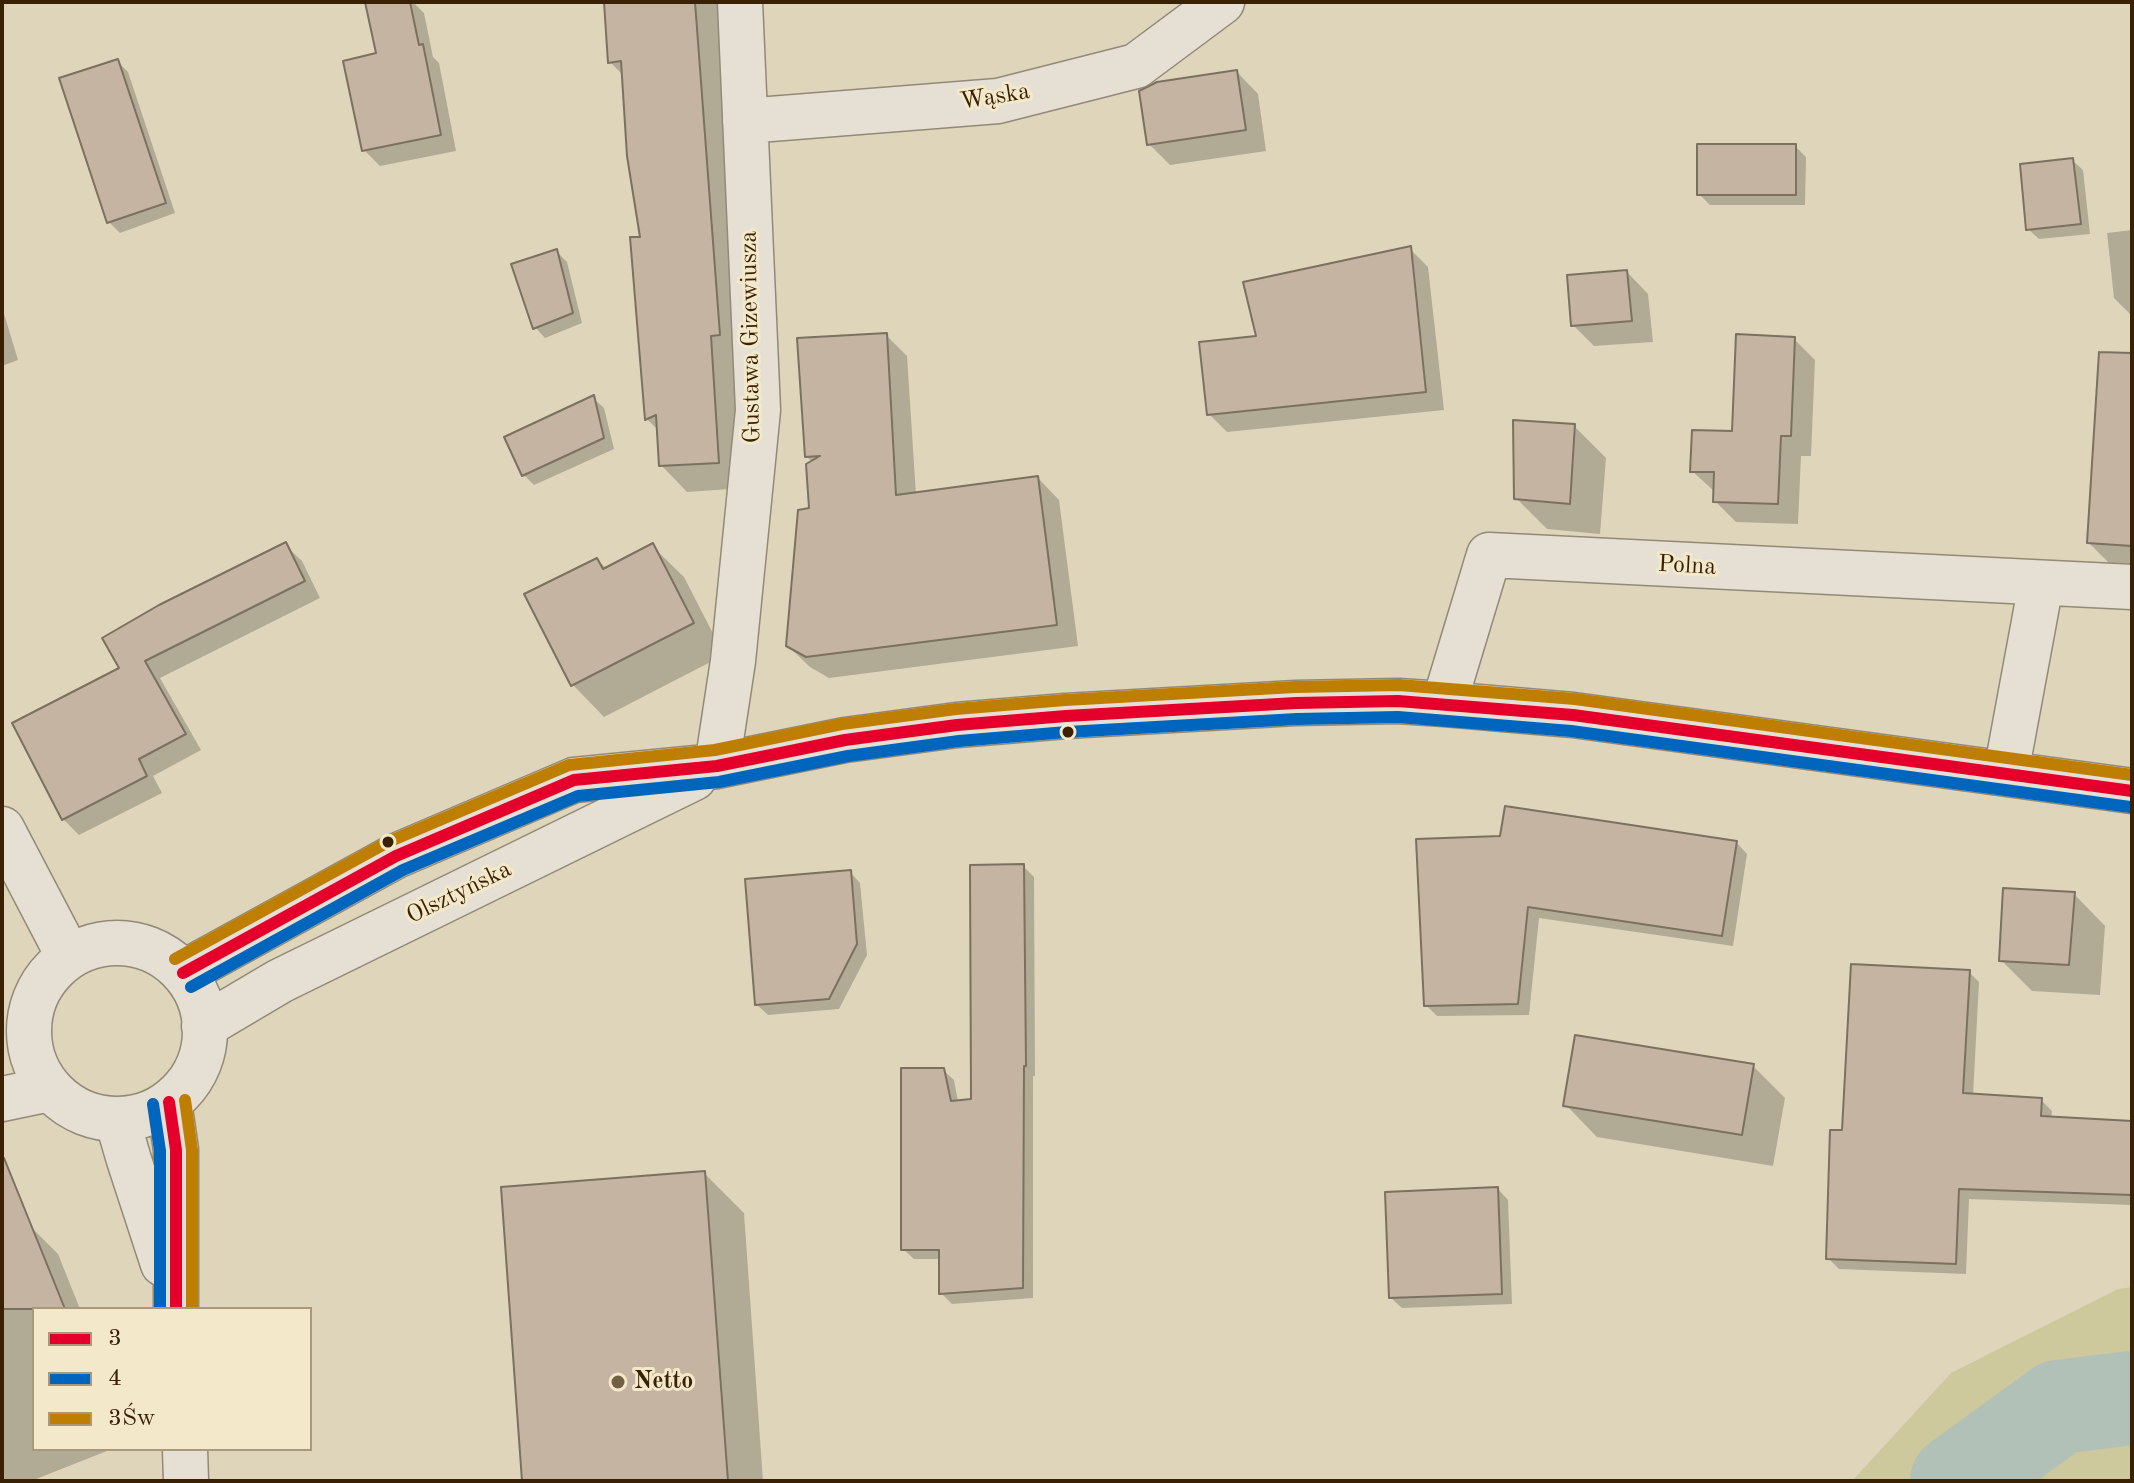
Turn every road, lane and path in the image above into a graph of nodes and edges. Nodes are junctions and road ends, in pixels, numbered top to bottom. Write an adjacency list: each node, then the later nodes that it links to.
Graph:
1 (740, 2): 3 (street, Gustawa Gizewiusza)
2 (1222, 2): 3 (street, Wąska)
3 (745, 121): 7 (street, Gustawa Gizewiusza)
4 (2041, 584): 5 (street, Polna); 6 (street, Polna); 8 (street)
5 (2132, 587)
6 (1444, 704): 7 (street, Olsztyńska); 8 (street, Olsztyńska)
7 (717, 766): 12 (street, Olsztyńska); 13 (street, Olsztyńska)
8 (2006, 773): 9 (street, Olsztyńska)
9 (2132, 791)
10 (2, 829): 11 (street)
11 (69, 957): 12 (street); 14 (street)
12 (183, 973): 13 (street)
13 (204, 1026): 17 (street)
14 (16, 1037): 15 (street)
15 (50, 1089): 16 (street); 18 (street)
16 (2, 1099)
17 (169, 1102): 18 (street); 19 (street)
18 (117, 1119): 19 (street)
19 (176, 1304)
20 (185, 1451): 21 (street)
21 (186, 1481)

